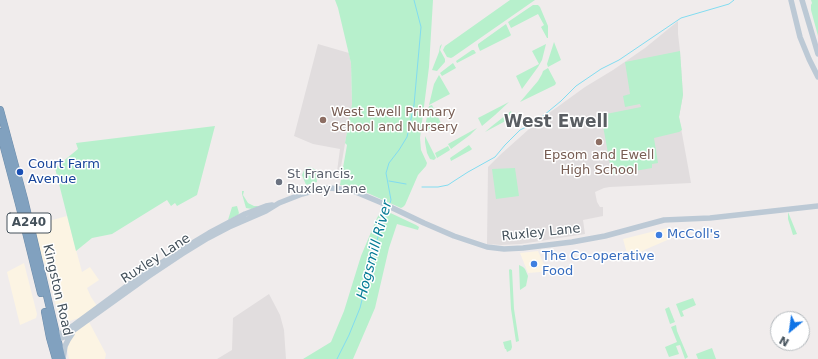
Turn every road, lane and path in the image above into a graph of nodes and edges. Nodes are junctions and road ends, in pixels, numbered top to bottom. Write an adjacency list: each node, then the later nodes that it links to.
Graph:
1 (791, 0): 4 (main road)
2 (802, 0): 3 (main road)
3 (818, 54)
4 (818, 77)
5 (0, 110): 10 (highway, Kingston Road / A240)
6 (0, 132): 10 (highway, Kingston Road / A240)
7 (279, 203): 8 (main road, Ruxley Lane); 9 (main road, Ruxley Lane); 10 (main road, Ruxley Lane)
8 (818, 206)
9 (76, 329): 10 (main road, Ruxley Lane); 12 (main road)
10 (53, 339): 11 (highway, Kingston Road / A240); 12 (highway, Kingston Road / A240)
11 (56, 359)
12 (62, 359)

